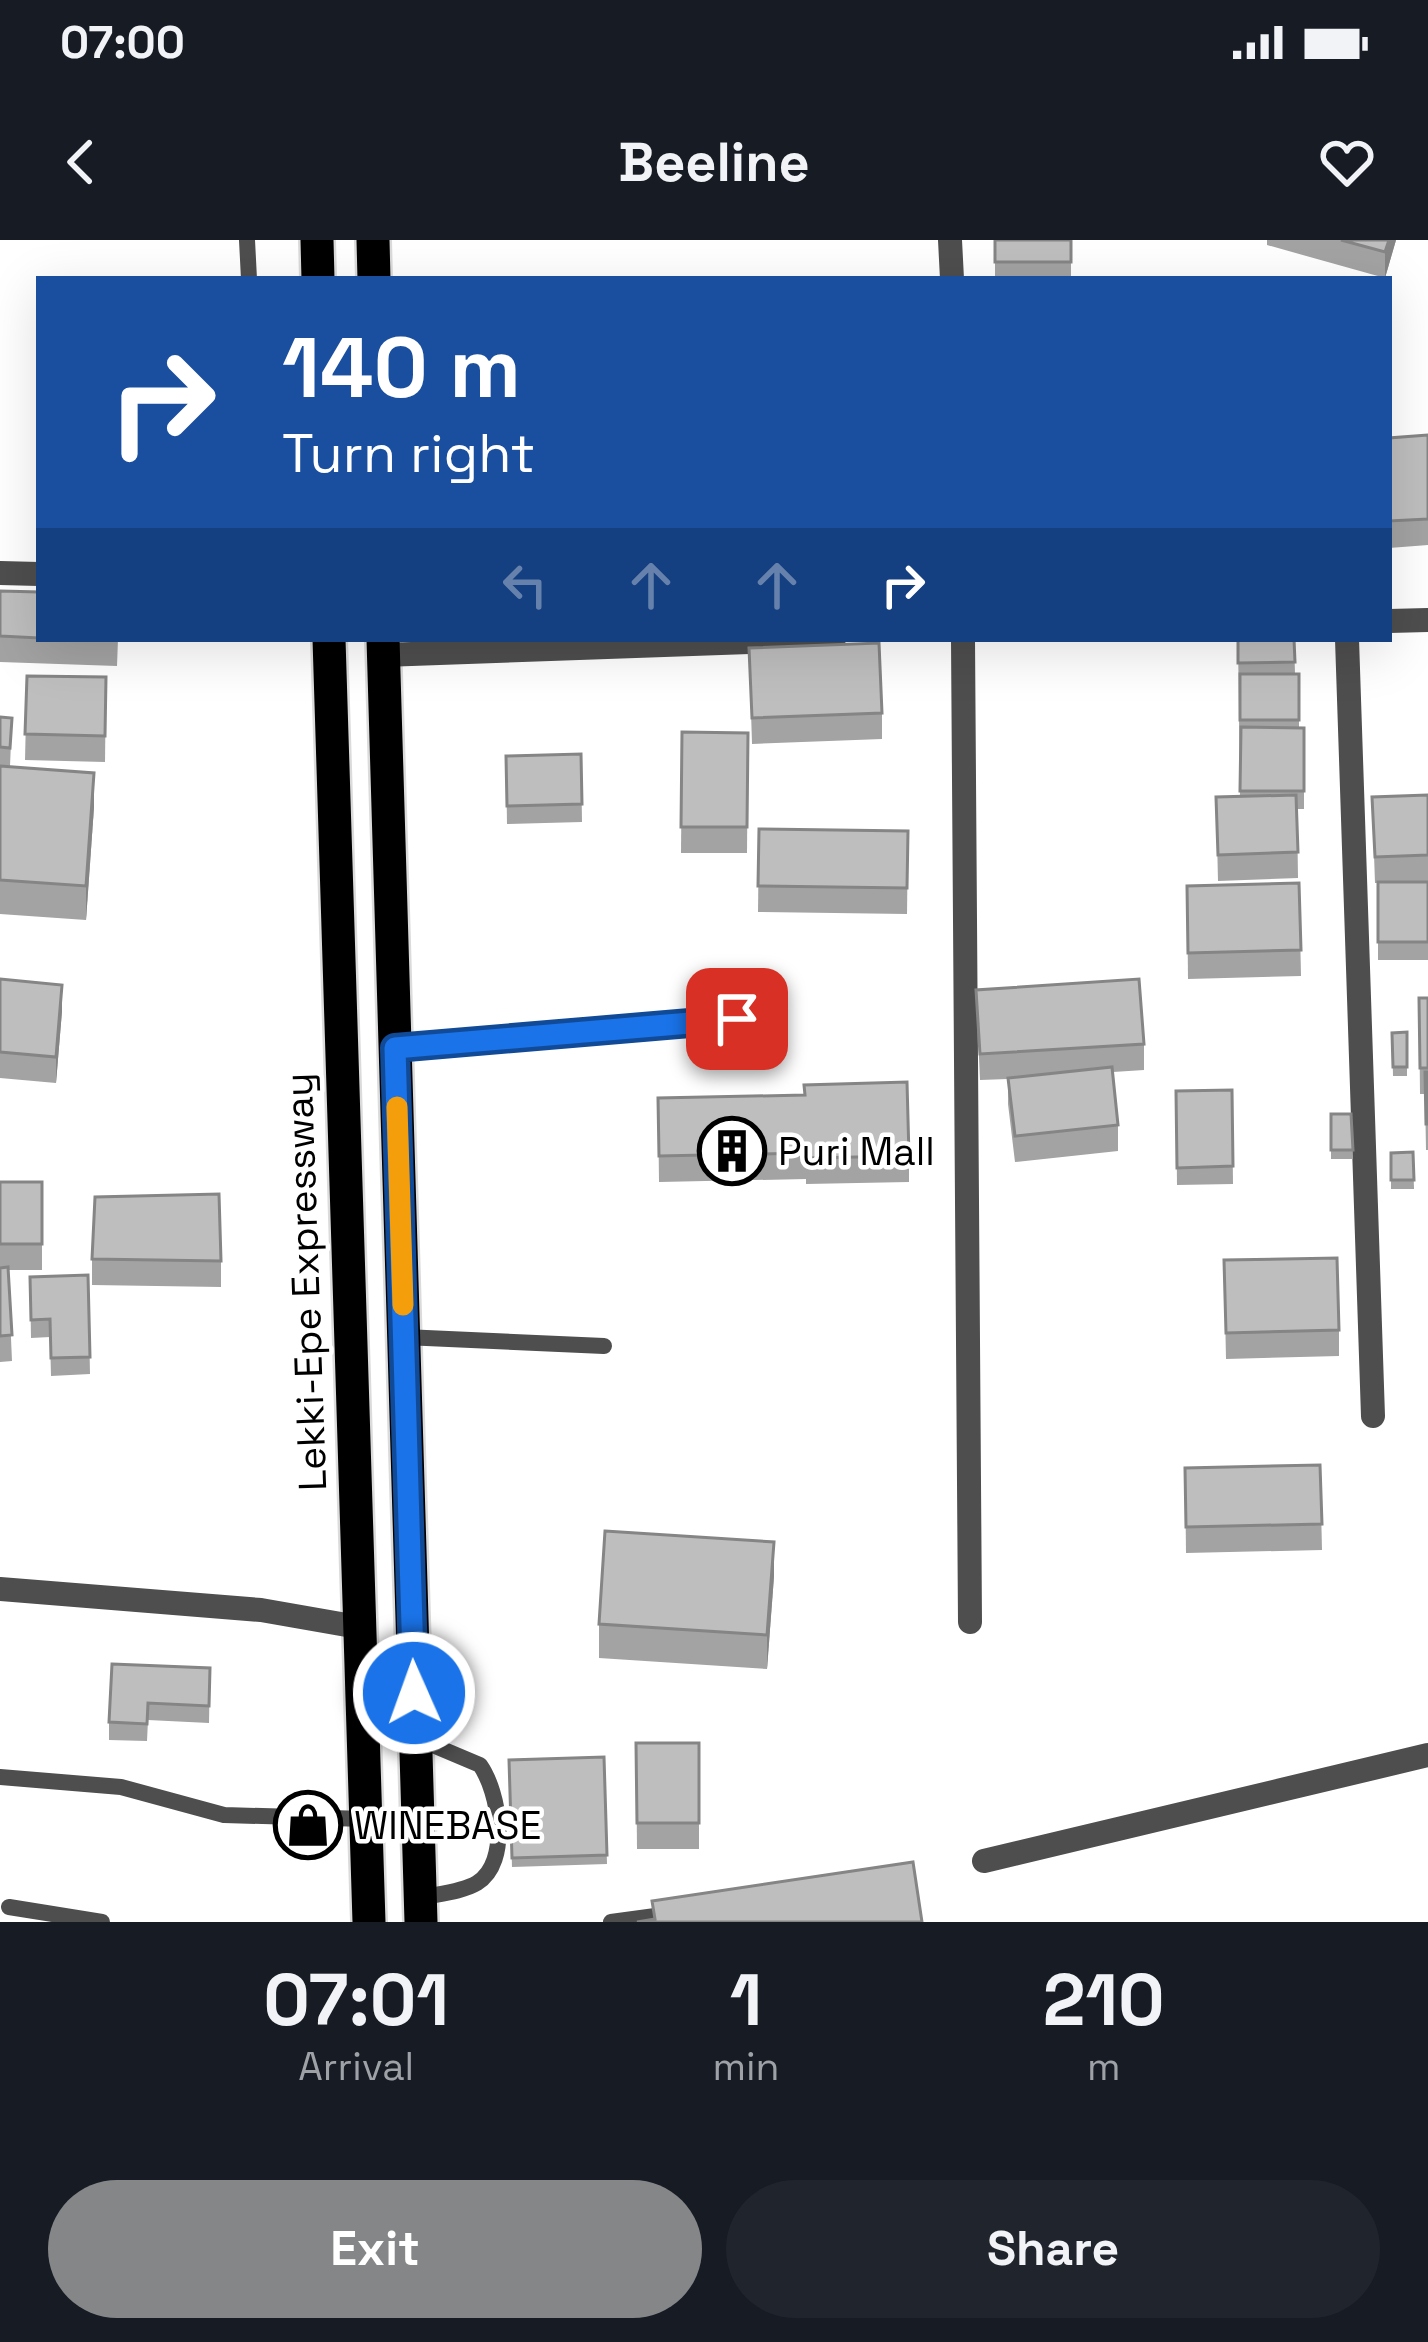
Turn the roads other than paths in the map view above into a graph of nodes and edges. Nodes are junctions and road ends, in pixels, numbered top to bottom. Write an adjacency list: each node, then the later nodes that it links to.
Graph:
1 (247, 240): 5 (lane)
2 (317, 240): 6 (highway)
3 (373, 240): 7 (highway)
4 (950, 240): 8 (street)
5 (250, 276)
6 (318, 276)
7 (374, 276)
8 (952, 276)
9 (0, 573): 10 (street)
10 (36, 574)
11 (1428, 620): 12 (street)
12 (1392, 621)
13 (328, 642): 25 (highway, Lekki-Epe Expressway)
14 (665, 642): 17 (street)
15 (963, 642): 24 (street)
16 (1347, 642): 22 (street)
17 (383, 647): 19 (highway)
18 (737, 1019): 19 (street)
19 (395, 1048): 20 (highway)
20 (404, 1337): 21 (lane); 26 (highway)
21 (604, 1346)
22 (1373, 1416)
23 (0, 1589): 25 (street)
24 (970, 1622)
25 (358, 1627): 29 (highway, Lekki-Epe Expressway)
26 (416, 1738): 32 (highway); 32 (lane)
27 (1428, 1755): 30 (street)
28 (0, 1777): 29 (lane)
29 (365, 1819): 35 (highway, Lekki-Epe Expressway)
30 (984, 1861)
31 (9, 1907): 34 (lane)
32 (420, 1910)
33 (684, 1912): 36 (lane)
34 (102, 1922)
35 (370, 1922)
36 (611, 1922)

